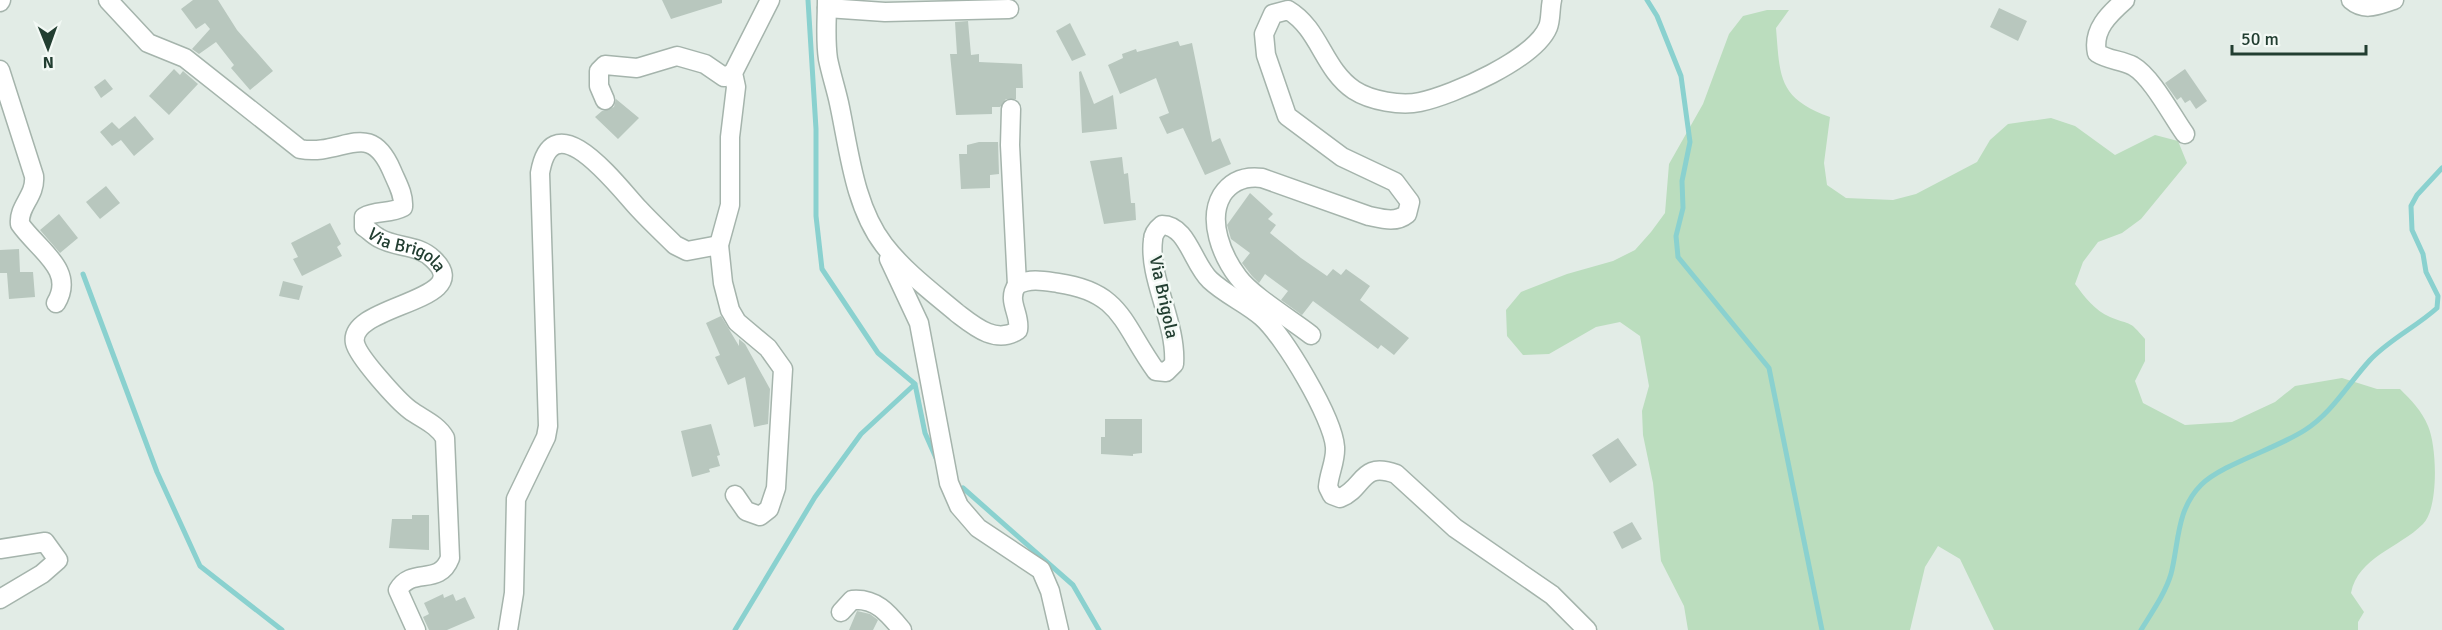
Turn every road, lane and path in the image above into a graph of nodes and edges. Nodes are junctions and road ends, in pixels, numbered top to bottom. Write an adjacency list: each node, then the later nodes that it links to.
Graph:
1 (108, 0): 23 (street, Via Brigola)
2 (770, 0): 10 (street)
3 (1552, 0): 18 (street)
4 (2125, 0): 13 (street)
5 (2351, 0): 6 (street)
6 (2394, 0)
7 (827, 4): 8 (street); 14 (street)
8 (1009, 9)
9 (0, 70): 17 (street)
10 (733, 73): 11 (street); 15 (street)
11 (605, 100)
12 (1011, 109): 16 (street)
13 (2185, 134)
14 (883, 243): 16 (street); 26 (street)
15 (719, 245): 19 (street); 24 (street)
16 (1017, 285): 27 (street, Via Brigola)
17 (56, 303)
18 (1311, 335)
19 (735, 495)
20 (0, 549): 21 (street)
21 (0, 599)
22 (841, 612): 25 (street)
23 (416, 630)
24 (508, 630)
25 (902, 630)
26 (1059, 630)
27 (1587, 630)

